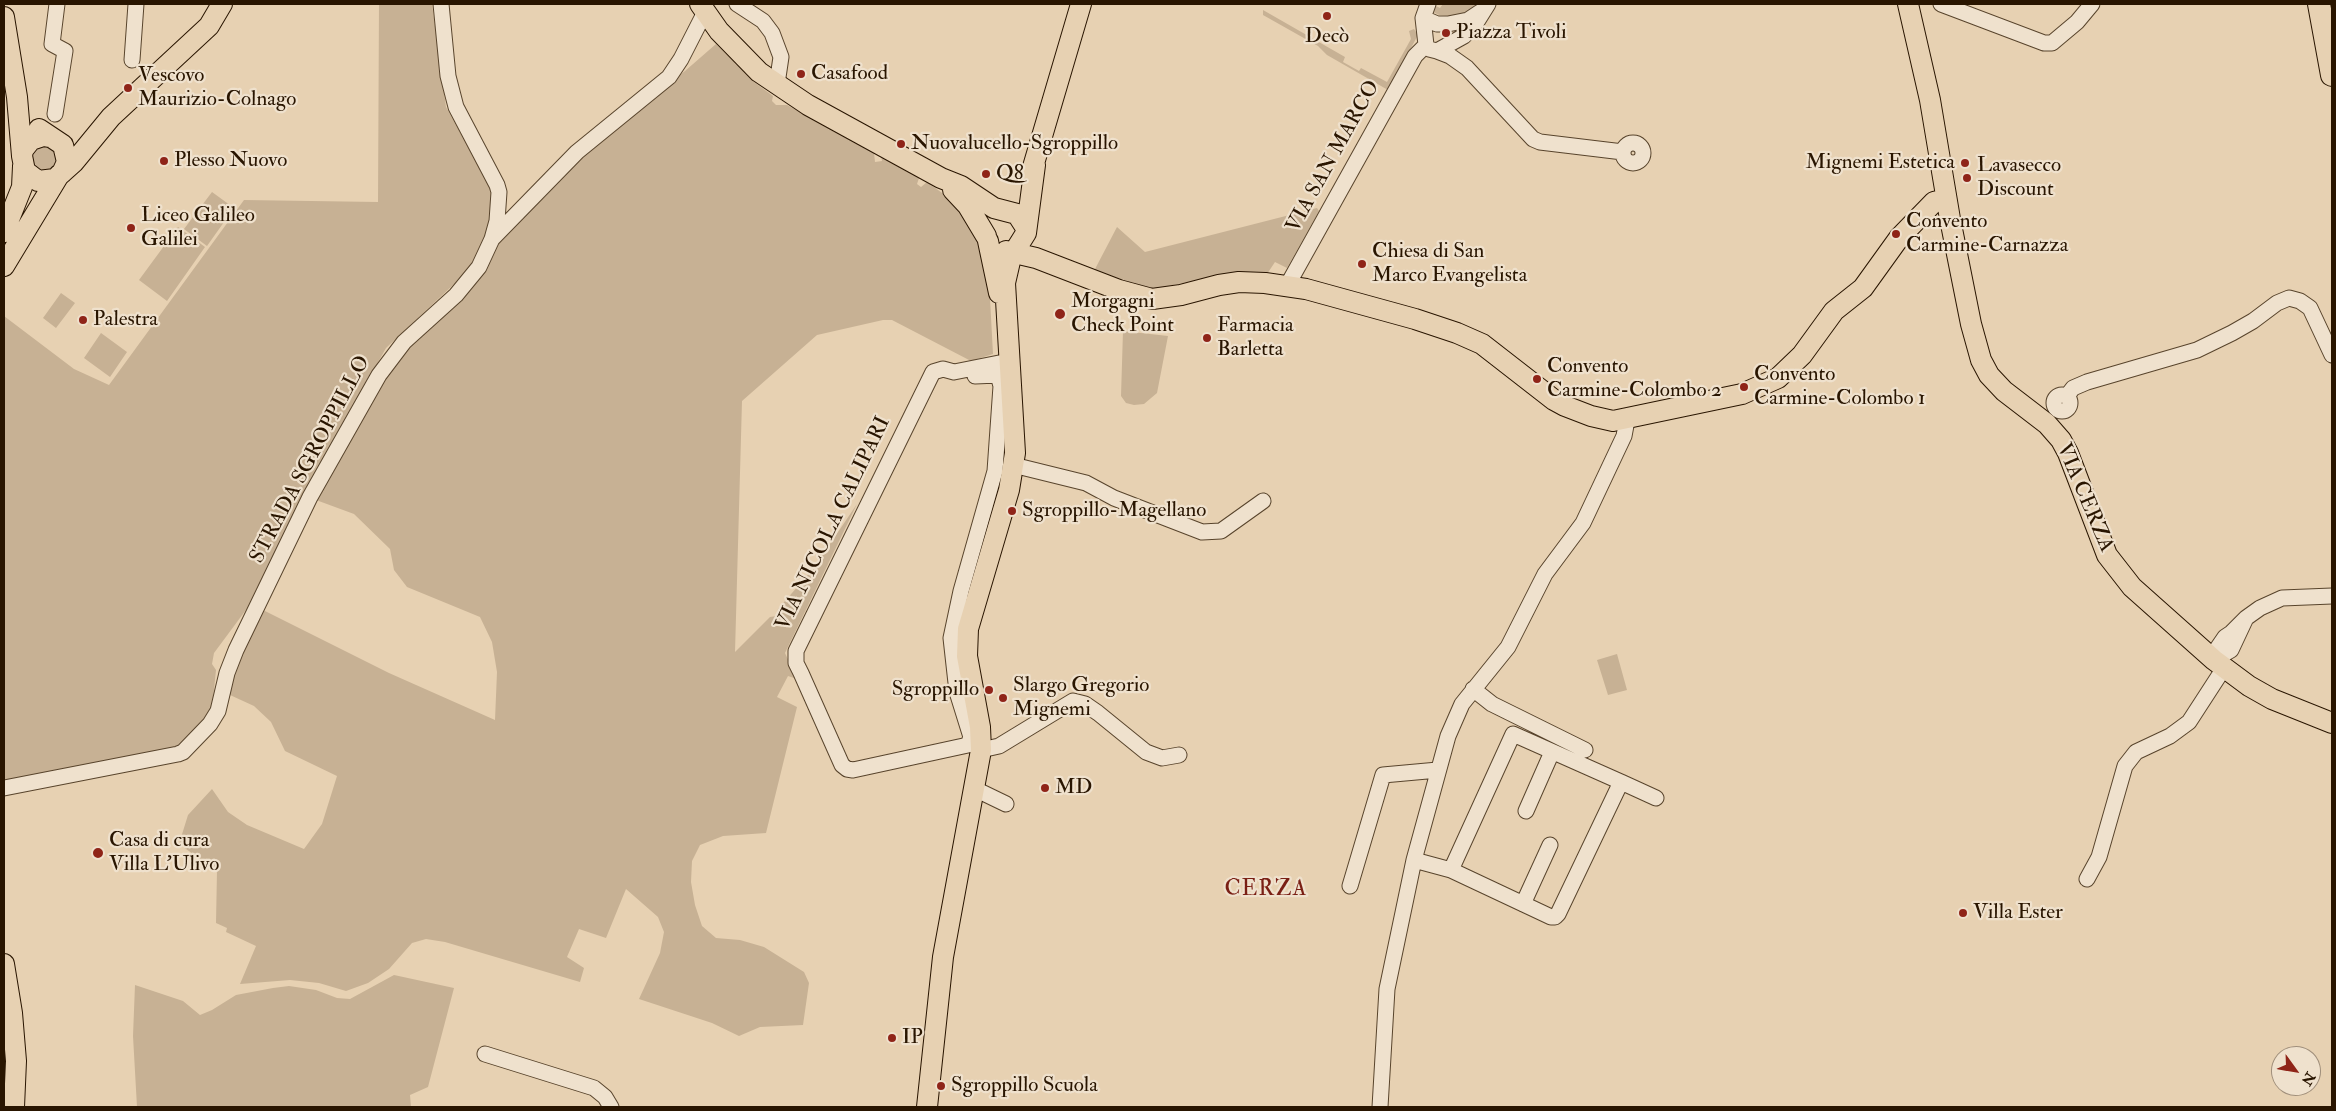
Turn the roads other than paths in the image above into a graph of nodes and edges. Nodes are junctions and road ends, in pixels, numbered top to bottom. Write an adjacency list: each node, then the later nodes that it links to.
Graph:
1 (57, 4): 22 (street)
2 (136, 4): 17 (street)
3 (222, 4): 23 (main road)
4 (441, 4): 33 (street, STRADA SGROPPILLO)
5 (737, 4): 20 (street)
6 (1081, 4): 27 (main road)
7 (1908, 4): 30 (main road, VIA CERZA)
8 (1940, 4): 9 (street)
9 (2092, 4)
10 (2319, 4): 19 (highway)
11 (1486, 6): 13 (street); 15 (street)
12 (702, 8): 20 (main road); 33 (street)
13 (1426, 11): 16 (street)
14 (4, 23): 21 (main road)
15 (1464, 36): 16 (street); 18 (street)
16 (1428, 49): 18 (street); 40 (street, VIA SAN MARCO)
17 (132, 60)
18 (1467, 68): 25 (street)
19 (2332, 75)
20 (777, 84): 29 (main road)
21 (17, 97): 24 (main road); 26 (main road)
22 (55, 114)
23 (111, 117): 24 (main road); 28 (main road)
24 (52, 137): 26 (main road); 28 (main road)
25 (1623, 152)
26 (22, 161): 28 (main road); 32 (main road)
27 (1035, 165): 31 (main road); 35 (main road)
28 (61, 174): 37 (main road)
29 (941, 178): 31 (main road); 34 (main road)
30 (1946, 199): 48 (main road); 52 (main road, VIA CERZA)
31 (1004, 211): 34 (main road); 35 (main road)
32 (4, 232)
33 (492, 238): 64 (street, STRADA SGROPPILLO)
34 (987, 239): 35 (main road); 41 (main road)
35 (1018, 242): 36 (main road); 38 (main road); 39 (main road)
36 (1036, 258): 38 (main road); 39 (main road)
37 (4, 266)
38 (1066, 269): 40 (main road)
39 (1005, 283): 41 (main road)
40 (1287, 286): 48 (main road)
41 (1005, 322): 43 (main road); 44 (street)
42 (2332, 356): 47 (street)
43 (1010, 361): 44 (street); 46 (main road)
44 (975, 367): 45 (street, VIA NICOLA CALIPARI)
45 (954, 372): 46 (street); 58 (street, VIA NICOLA CALIPARI)
46 (1006, 386): 49 (main road); 58 (street)
47 (2067, 396)
48 (1627, 420): 56 (street)
49 (1014, 465): 50 (street); 58 (main road)
50 (1263, 500)
51 (2332, 596): 53 (street)
52 (2190, 638): 53 (street); 54 (main road, VIA CERZA)
53 (2230, 639): 54 (street); 55 (street)
54 (2219, 664): 55 (main road, VIA CERZA); 72 (street)
55 (2249, 686): 57 (main road, VIA CERZA)
56 (1473, 690): 59 (street); 62 (street)
57 (2332, 724)
58 (978, 741): 61 (street); 65 (main road)
59 (1586, 750)
60 (1552, 752): 63 (street); 68 (street); 71 (street)
61 (1179, 755)
62 (1438, 770): 70 (street); 73 (street)
63 (1622, 782): 66 (street); 74 (street)
64 (4, 788)
65 (975, 789): 67 (street); 79 (main road)
66 (1656, 798)
67 (1006, 804)
68 (1526, 811)
69 (1550, 846): 74 (street)
70 (1414, 860): 71 (street); 80 (street)
71 (1451, 870): 74 (street)
72 (2087, 880)
73 (1350, 886)
74 (1523, 904)
75 (4, 964): 77 (main road)
76 (485, 1054): 78 (street)
77 (14, 1107)
78 (612, 1107)
79 (927, 1107)
80 (1380, 1107)

